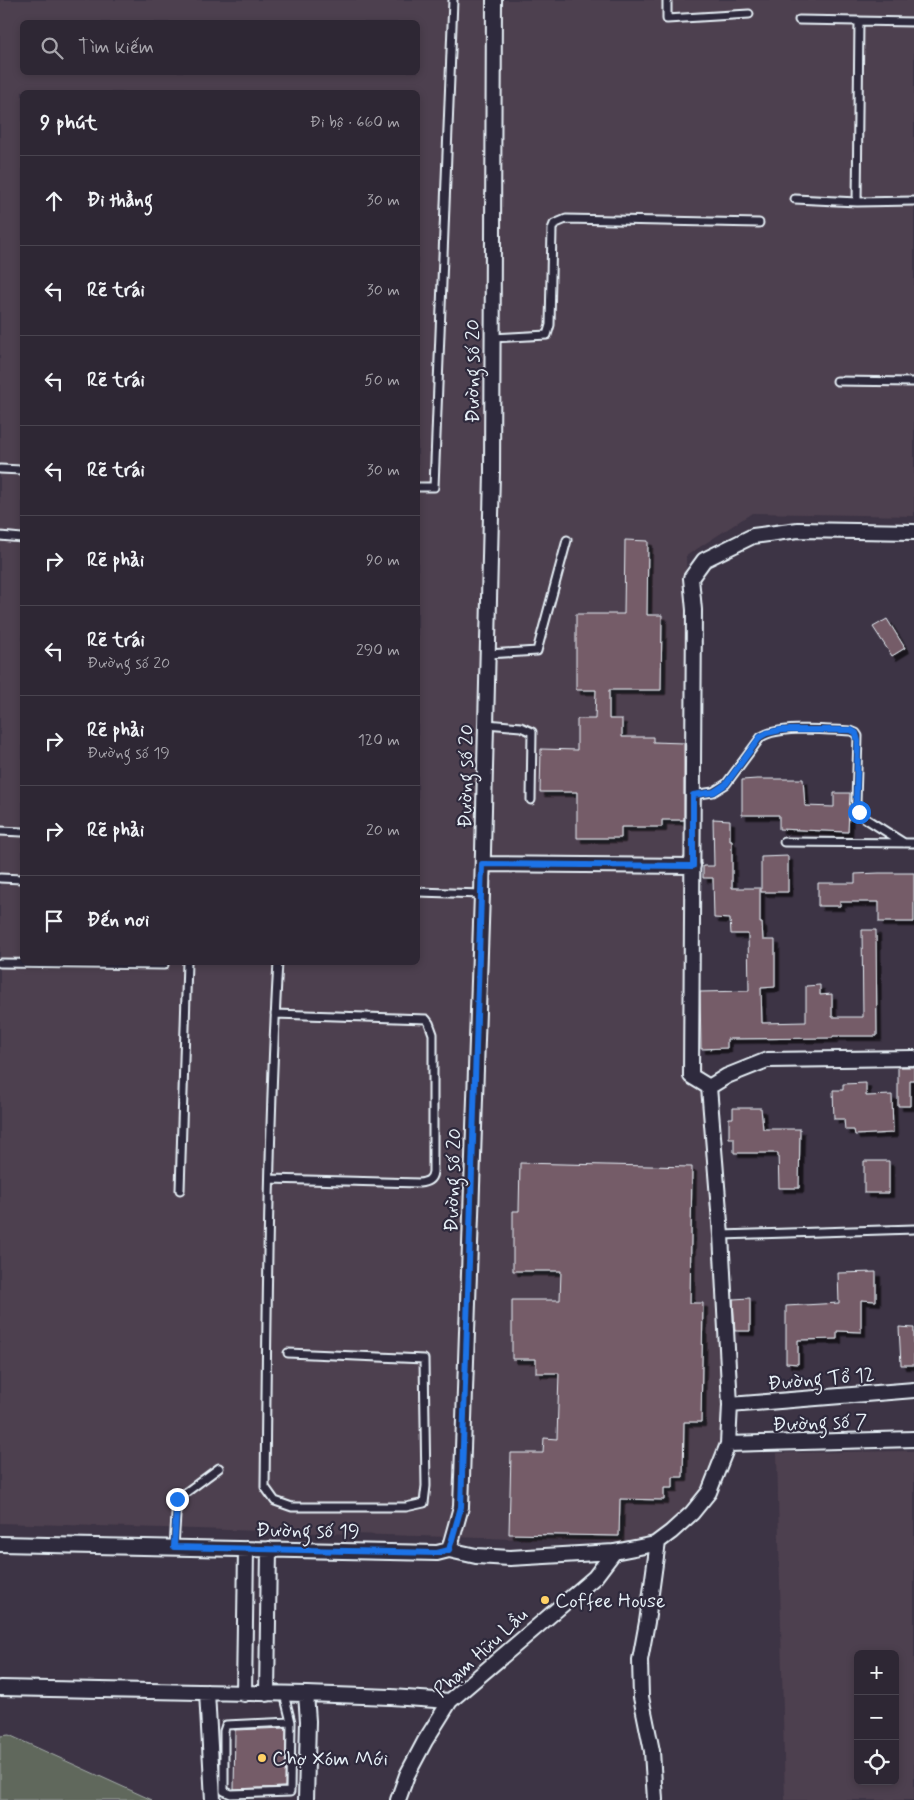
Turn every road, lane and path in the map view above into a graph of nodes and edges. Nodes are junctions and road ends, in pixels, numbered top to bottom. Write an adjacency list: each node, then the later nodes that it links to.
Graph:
1 (453, 0): 17 (lane)
2 (494, 0): 12 (street, Đường số 20)
3 (667, 0): 4 (lane)
4 (749, 14)
5 (798, 20): 6 (lane)
6 (859, 21): 7 (lane); 10 (lane)
7 (914, 22)
8 (795, 199): 10 (lane)
9 (914, 201): 10 (lane)
10 (857, 202)
11 (759, 223): 12 (lane)
12 (492, 338): 22 (street, Đường số 20)
13 (837, 381): 14 (lane)
14 (914, 382)
15 (0, 469): 16 (lane)
16 (20, 470)
17 (420, 487)
18 (914, 532): 24 (street)
19 (0, 536): 20 (lane)
20 (20, 538)
21 (567, 540): 22 (lane)
22 (488, 654): 23 (street, Đường số 20)
23 (486, 724): 25 (lane); 31 (street, Đường số 20)
24 (693, 795): 29 (lane); 32 (street)
25 (531, 800)
26 (0, 831): 27 (lane)
27 (20, 832)
28 (784, 842): 29 (lane)
29 (904, 843): 30 (lane)
30 (914, 843)
31 (482, 864): 32 (street); 36 (street, Đường số 20)
32 (693, 866): 43 (street)
33 (0, 878): 34 (lane)
34 (20, 879)
35 (420, 892): 36 (lane)
36 (482, 894): 59 (street, Đường số 20)
37 (0, 963): 38 (lane)
38 (20, 963)
39 (187, 965): 45 (lane)
40 (278, 965): 41 (lane)
41 (275, 1014): 44 (lane); 44 (lane)
42 (914, 1058): 43 (street)
43 (710, 1087): 47 (street)
44 (270, 1179): 48 (lane)
45 (180, 1190)
46 (914, 1229): 47 (lane)
47 (721, 1235): 50 (street)
48 (288, 1353)
49 (914, 1390): 50 (street, Đường Tổ 12)
50 (730, 1405): 52 (street)
51 (914, 1439): 52 (street, Đường số 7)
52 (728, 1444): 54 (street)
53 (218, 1468): 56 (lane)
54 (658, 1542): 60 (street, Đường số 19); 72 (street)
55 (0, 1544): 56 (street, Đường số 19)
56 (174, 1547): 57 (street, Đường số 19)
57 (246, 1549): 58 (street, Đường số 19); 63 (street)
58 (269, 1549): 59 (street, Đường số 19); 64 (street)
59 (449, 1550): 60 (street, Đường số 19)
60 (614, 1552): 67 (street, Phạm Hữu Lầu)
61 (0, 1688): 62 (street)
62 (207, 1692): 63 (street); 69 (street)
63 (244, 1694): 64 (street)
64 (267, 1694): 65 (street)
65 (284, 1694): 66 (street); 68 (lane)
66 (306, 1694): 67 (street); 70 (street)
67 (450, 1701): 71 (street, Phạm Hữu Lầu)
68 (291, 1722): 68 (lane)
69 (212, 1800)
70 (306, 1800)
71 (398, 1800)
72 (655, 1800)

